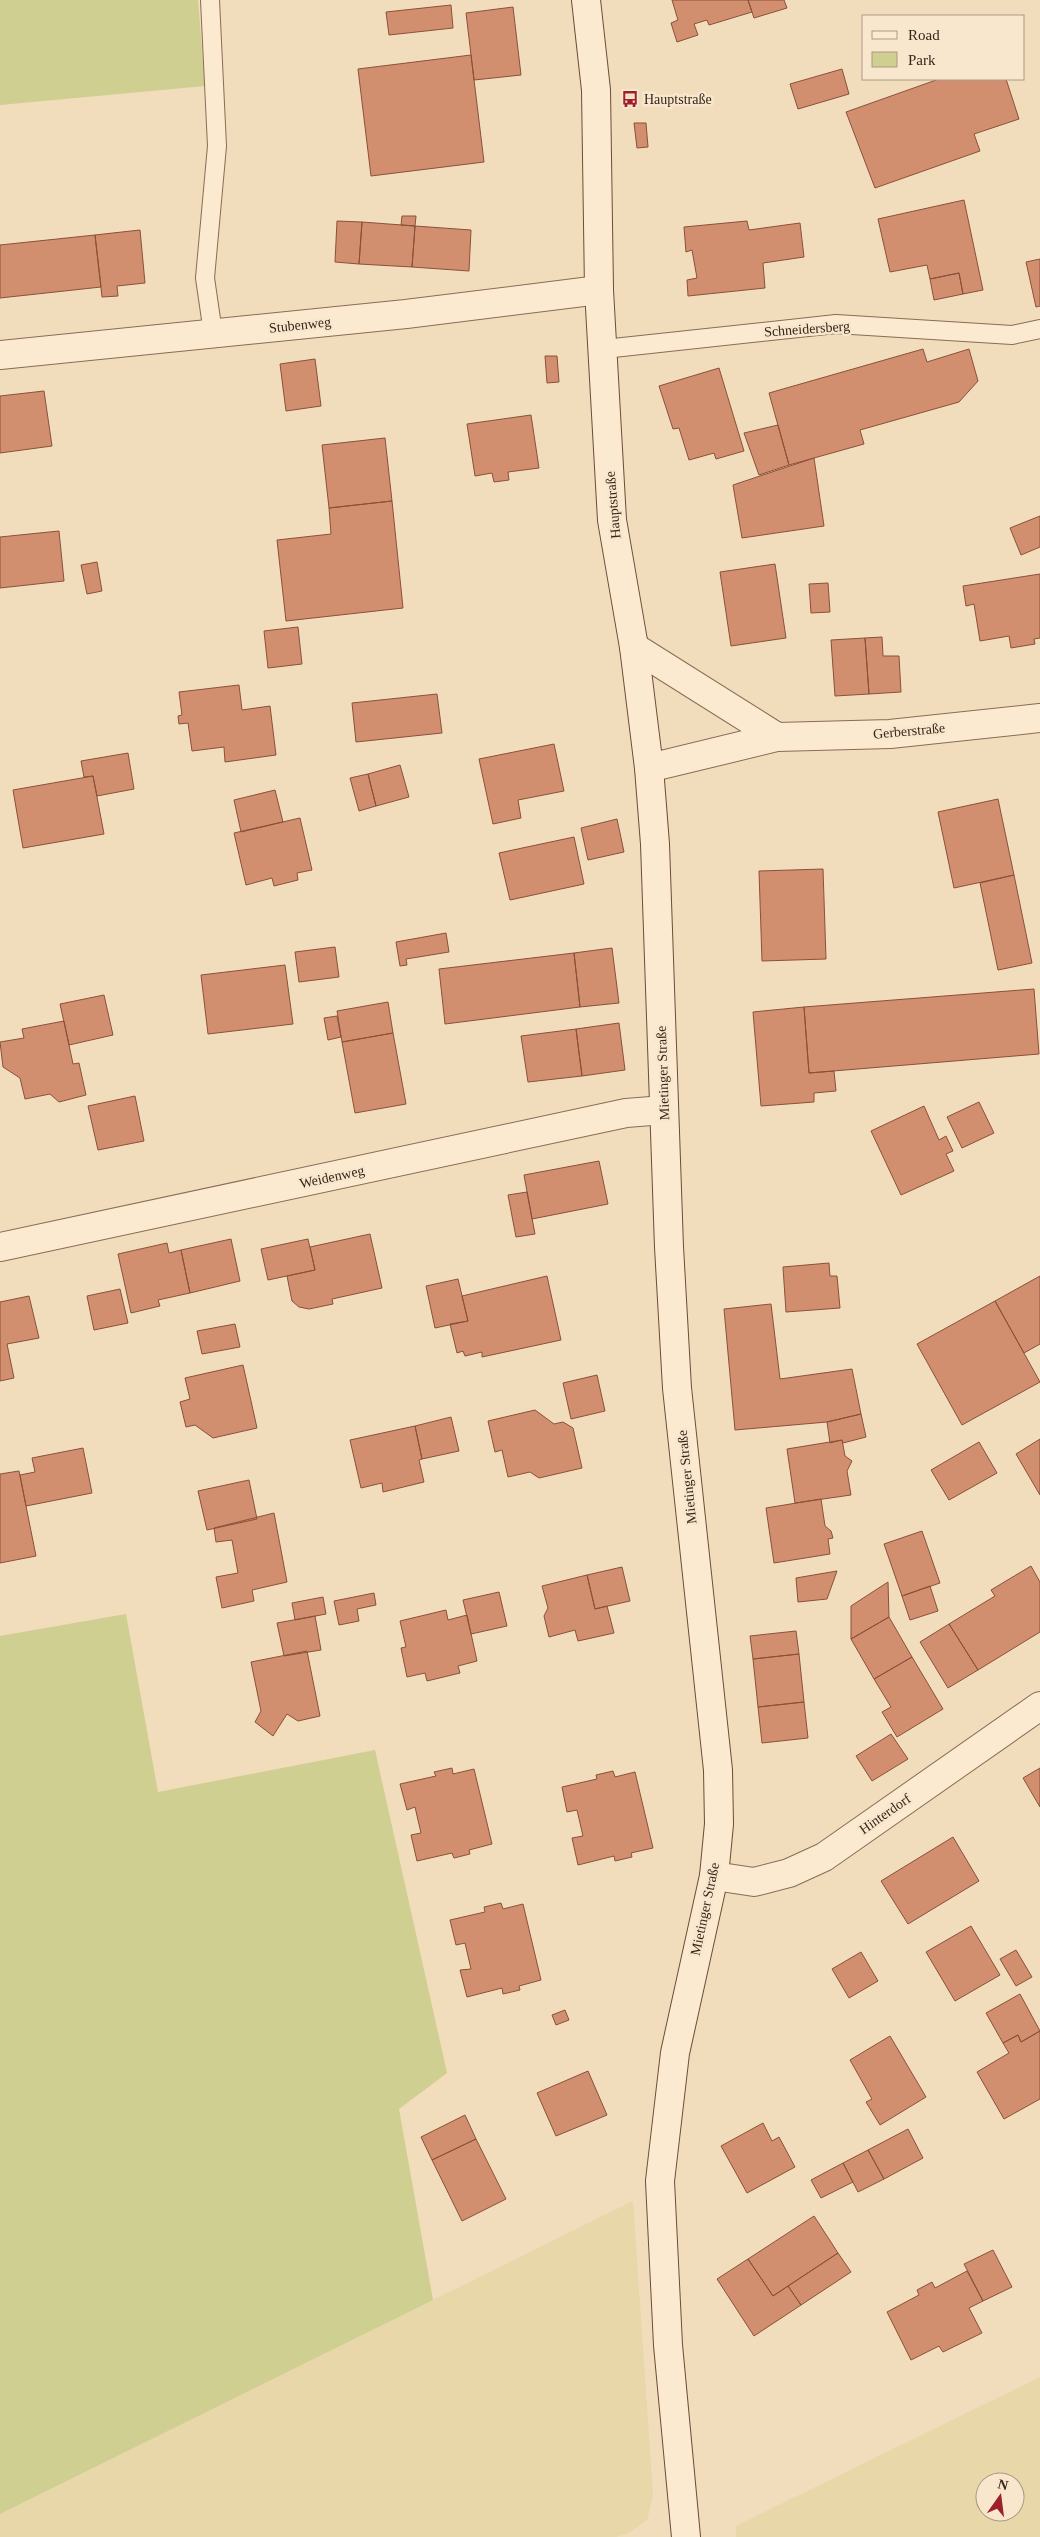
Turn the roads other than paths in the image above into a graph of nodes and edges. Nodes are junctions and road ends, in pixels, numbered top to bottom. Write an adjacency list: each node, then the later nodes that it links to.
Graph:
1 (210, 0): 5 (lane)
2 (586, 0): 3 (main road, Hauptstraße)
3 (599, 290): 5 (main road, Stubenweg); 6 (main road, Hauptstraße)
4 (1040, 329): 6 (lane, Schneidersberg)
5 (214, 333): 7 (main road, Stubenweg)
6 (604, 349): 8 (main road, Hauptstraße)
7 (0, 356)
8 (634, 647): 10 (main road); 11 (main road, Hauptstraße)
9 (1040, 718): 10 (main road, Gerberstraße)
10 (777, 738): 11 (main road, Gerberstraße)
11 (649, 768): 12 (main road, Mietinger Straße)
12 (664, 1110): 13 (main road, Weidenweg); 15 (main road, Mietinger Straße)
13 (0, 1247)
14 (1040, 1706): 15 (main road, Hinterdorf)
15 (714, 1876): 16 (main road, Mietinger Straße)
16 (682, 2536)

